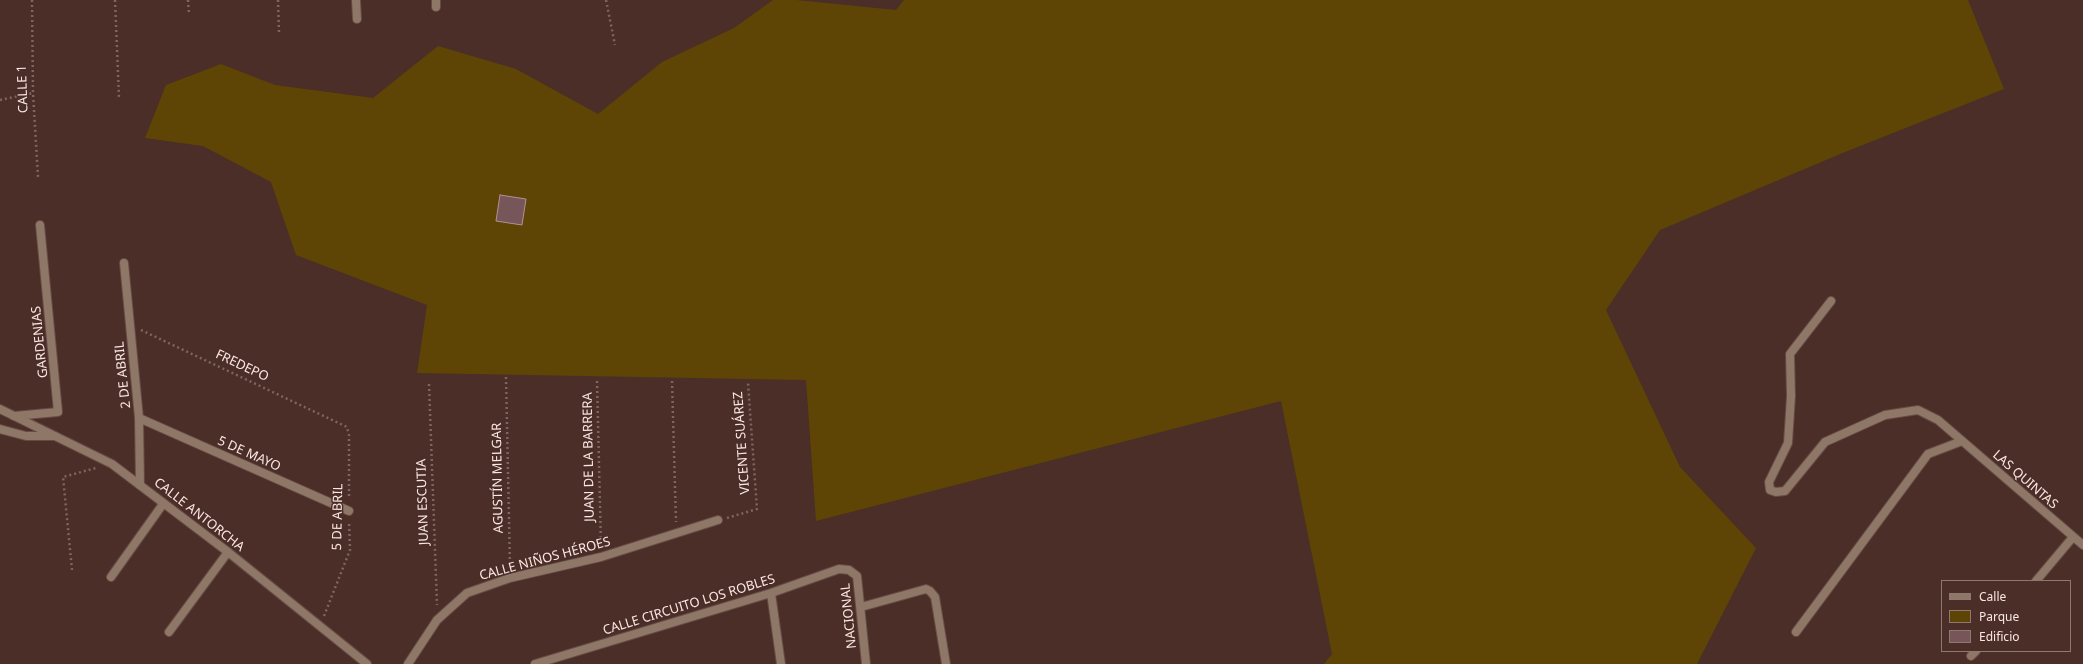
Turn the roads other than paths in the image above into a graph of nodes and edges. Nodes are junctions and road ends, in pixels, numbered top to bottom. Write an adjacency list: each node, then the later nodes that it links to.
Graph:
1 (356, 0): 2 (street)
2 (356, 18)
3 (40, 225): 7 (street, GARDENIAS)
4 (124, 263): 8 (street, 2 DE ABRIL)
5 (1832, 301): 11 (street, LAS QUINTAS)
6 (0, 409): 7 (street, CALLE ANTORCHA)
7 (14, 416): 10 (street, CALLE ANTORCHA)
8 (139, 418): 12 (street, 2 DE ABRIL); 14 (street, 5 DE MAYO)
9 (0, 429): 10 (street)
10 (54, 436): 12 (street, CALLE ANTORCHA)
11 (1962, 441): 16 (street, LAS QUINTAS); 25 (street)
12 (140, 485): 13 (street, CALLE ANTORCHA)
13 (163, 504): 18 (street, CALLE ANTORCHA); 20 (street)
14 (349, 511)
15 (718, 520): 27 (street, CALLE NIÑOS HÉROES)
16 (2073, 537): 17 (street, LAS QUINTAS); 21 (street)
17 (2083, 545)
18 (228, 552): 24 (street); 26 (street, CALLE ANTORCHA)
19 (849, 570): 22 (street, CALLE CIRCUITO LOS ROBLES); 23 (street, NACIONAL)
20 (111, 577)
21 (2037, 580)
22 (771, 592): 28 (street, CALLE CIRCUITO LOS ROBLES); 29 (street)
23 (861, 607): 30 (street, NACIONAL); 31 (street)
24 (169, 632)
25 (1796, 632)
26 (367, 664)
27 (408, 664)
28 (535, 664)
29 (781, 664)
30 (866, 664)
31 (946, 664)

